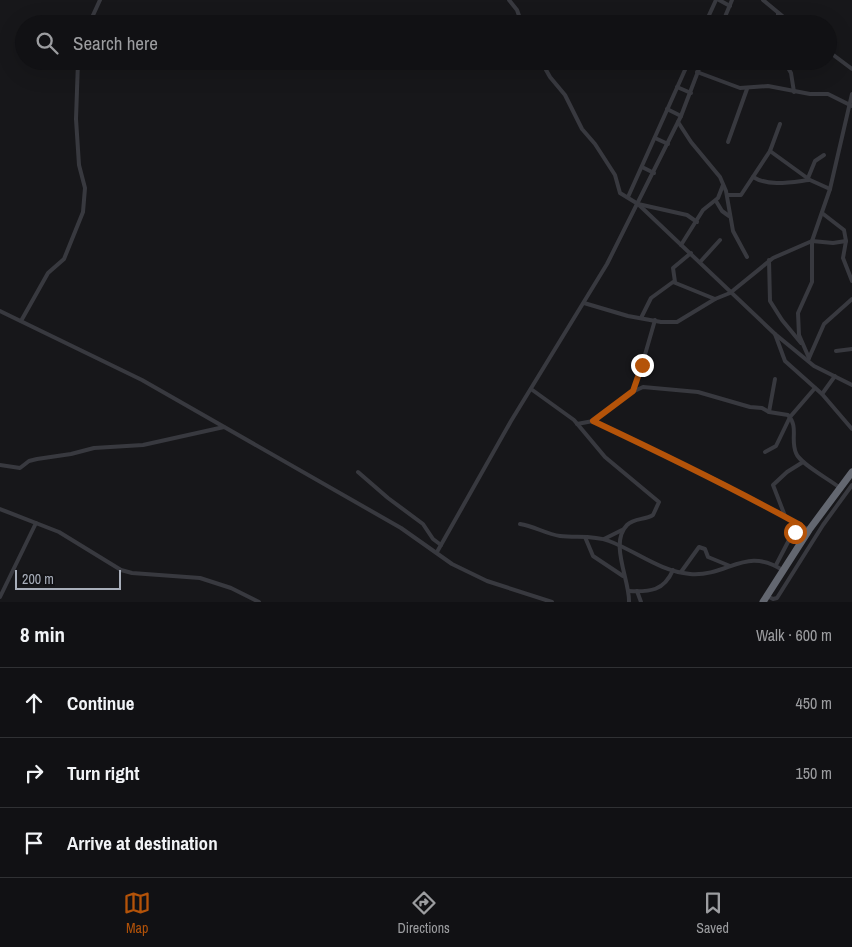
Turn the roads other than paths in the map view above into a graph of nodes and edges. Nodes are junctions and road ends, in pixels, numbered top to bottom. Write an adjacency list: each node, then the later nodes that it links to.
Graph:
1 (100, 0): 8 (street)
2 (509, 0): 9 (street)
3 (717, 0): 6 (street); 10 (street)
4 (732, 0): 6 (street)
5 (763, 0): 7 (street)
6 (730, 6): 11 (street)
7 (778, 12): 12 (street)
8 (93, 15)
9 (519, 15)
10 (710, 15)
11 (726, 15)
12 (782, 15)
13 (837, 58): 14 (street)
14 (852, 69)
15 (78, 70): 67 (street)
16 (546, 70): 44 (street)
17 (685, 70): 20 (street)
18 (789, 70): 22 (street)
19 (697, 72): 21 (street); 23 (street)
20 (677, 88): 23 (street); 26 (street)
21 (746, 89): 22 (street); 31 (street)
22 (794, 92): 25 (street)
23 (691, 93): 27 (street)
24 (852, 94): 25 (street)
25 (851, 105): 41 (street)
26 (667, 109): 27 (street); 30 (street)
27 (682, 116): 28 (street)
28 (678, 122): 32 (street); 39 (street)
29 (780, 124): 33 (street)
30 (655, 138): 32 (street); 35 (street)
31 (728, 142)
32 (668, 144): 36 (street)
33 (770, 151): 37 (street); 38 (street)
34 (824, 155): 38 (street)
35 (642, 167): 36 (street); 40 (street)
36 (654, 173): 42 (street)
37 (753, 177): 38 (street); 43 (street)
38 (809, 179): 41 (street)
39 (723, 185): 43 (street); 45 (street)
40 (632, 189): 42 (street); 44 (street)
41 (830, 189): 47 (street)
42 (642, 195): 46 (street)
43 (727, 195): 48 (street)
44 (628, 197): 46 (street)
45 (716, 201): 48 (street); 49 (street)
46 (638, 204): 49 (street); 53 (street); 63 (street)
47 (822, 213): 51 (street); 52 (street)
48 (730, 216): 55 (street)
49 (697, 222): 53 (street)
50 (720, 240): 57 (street)
51 (846, 240): 52 (street); 58 (street)
52 (812, 241): 56 (street); 69 (street)
53 (681, 245): 54 (street)
54 (691, 253): 57 (street); 59 (street)
55 (747, 257)
56 (769, 260): 60 (street); 69 (street)
57 (701, 261): 60 (street)
58 (852, 281)
59 (675, 282): 61 (street); 65 (street)
60 (730, 293): 61 (street); 68 (street)
61 (715, 299): 66 (street)
62 (852, 299): 72 (street)
63 (584, 303): 65 (street); 77 (street)
64 (0, 311): 67 (street)
65 (641, 318): 66 (street)
66 (655, 320): 78 (street)
67 (22, 321): 84 (street)
68 (775, 334): 72 (street); 76 (street)
69 (803, 345): 72 (street)
70 (852, 349): 71 (street)
71 (836, 351)
72 (808, 359): 73 (street)
73 (834, 376): 75 (street); 79 (street)
74 (775, 379): 80 (street)
75 (852, 385)
76 (815, 388): 79 (street); 81 (street)
77 (531, 389): 83 (street); 102 (street)
78 (633, 391): 80 (street); 82 (street)
79 (822, 394): 85 (street)
80 (769, 412): 81 (street)
81 (790, 417): 86 (street); 87 (street)
82 (593, 421): 83 (street); 94 (street)
83 (578, 424): 98 (street)
84 (224, 427): 88 (street); 104 (street)
85 (852, 429)
86 (765, 452)
87 (803, 462): 92 (street); 94 (street)
88 (0, 465)
89 (358, 472): 102 (street)
90 (851, 475): 92 (highway)
91 (852, 485): 114 (street)
92 (840, 488): 99 (highway)
93 (0, 508): 95 (street)
94 (785, 516): 97 (street)
95 (36, 523): 113 (street); 115 (street)
96 (520, 524): 100 (street)
97 (800, 525): 99 (street); 106 (street)
98 (624, 529): 101 (street); 103 (street)
99 (809, 530): 108 (highway)
100 (585, 537): 101 (street); 110 (street)
101 (604, 539): 103 (street)
102 (441, 545): 104 (street)
103 (620, 546): 107 (street); 110 (street)
104 (437, 552): 116 (street)
105 (730, 566): 106 (street); 109 (street); 109 (street)
106 (776, 566): 108 (street)
107 (674, 570): 109 (street); 112 (street)
108 (784, 571): 114 (highway)
109 (681, 572)
110 (623, 576): 111 (street)
111 (629, 591): 112 (street); 117 (street)
112 (637, 591): 118 (street)
113 (0, 596)
114 (765, 599)
115 (259, 602)
116 (552, 602)
117 (629, 602)
118 (640, 602)

